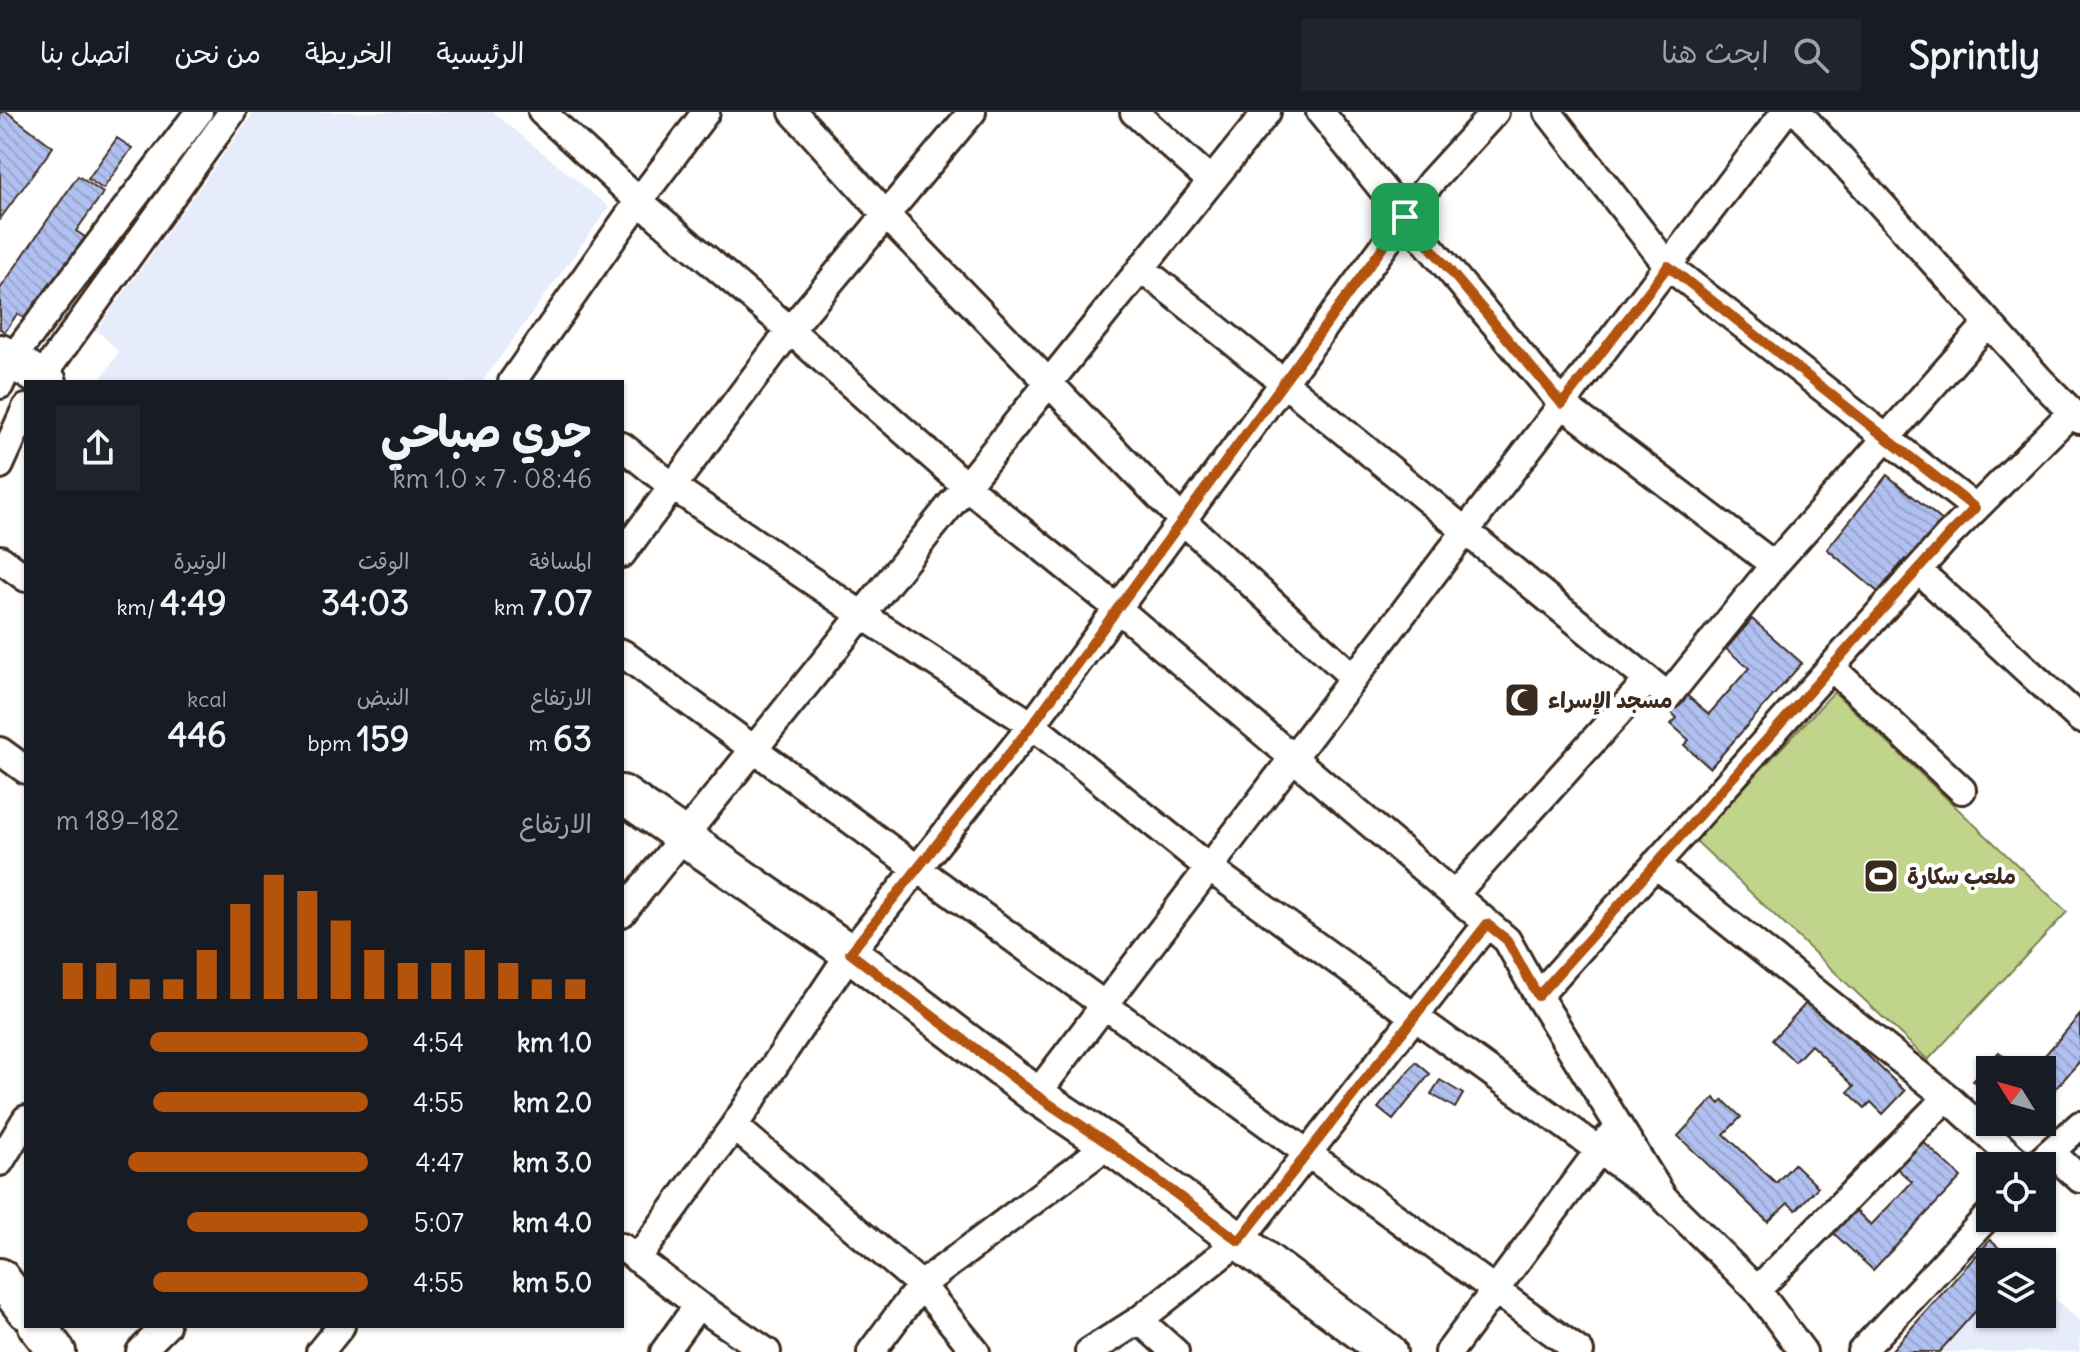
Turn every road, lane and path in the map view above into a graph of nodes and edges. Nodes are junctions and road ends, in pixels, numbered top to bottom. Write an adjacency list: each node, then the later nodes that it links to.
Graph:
1 (199, 112): 23 (street)
2 (232, 112): 23 (street)
3 (542, 112): 15 (street)
4 (706, 112): 15 (street)
5 (793, 112): 16 (street)
6 (972, 112): 16 (street)
7 (1134, 112): 14 (street)
8 (1267, 112): 14 (street)
9 (1320, 112): 17 (street)
10 (1495, 112): 17 (street)
11 (1548, 112): 18 (street)
12 (1785, 112): 18 (street)
13 (1798, 112): 20 (street)
14 (1211, 181): 19 (street)
15 (639, 201): 21 (street); 22 (street)
16 (886, 215): 21 (street); 25 (street)
17 (1405, 217): 24 (street); 26 (street)
18 (1668, 266): 26 (street); 28 (street)
19 (1141, 268): 24 (street); 25 (street)
20 (1988, 323): 27 (street); 28 (street)
21 (790, 330): 31 (street); 32 (street)
22 (525, 377)
23 (23, 378): 30 (street)
24 (1284, 381): 34 (street); 35 (street)
25 (1048, 384): 32 (street); 34 (street)
26 (1562, 404): 35 (street); 38 (street)
27 (2076, 416): 33 (street)
28 (1887, 439): 33 (street); 38 (street)
29 (624, 448): 31 (street)
30 (0, 465)
31 (672, 486): 36 (street); 42 (street)
32 (966, 486): 41 (street); 42 (street)
33 (1975, 508): 39 (street)
34 (1182, 520): 41 (street); 45 (street)
35 (1465, 532): 45 (street); 46 (street)
36 (624, 551)
37 (0, 559): 40 (street)
38 (1774, 565): 46 (street)
39 (1918, 570): 44 (street); 47 (street)
40 (24, 577)
41 (1117, 608): 48 (street); 51 (street)
42 (862, 615): 48 (street); 49 (street)
43 (624, 654): 49 (street)
44 (1831, 667): 53 (street); 56 (street)
45 (1354, 678): 51 (street)
46 (1648, 680): 59 (street)
47 (2080, 719)
48 (1032, 725): 57 (street); 58 (street)
49 (754, 750): 55 (street); 58 (street)
50 (0, 751): 52 (street)
51 (1292, 759): 57 (street); 59 (street)
52 (24, 769)
53 (1962, 790)
54 (624, 795): 55 (street)
55 (683, 837): 60 (street); 62 (street)
56 (1655, 864): 63 (street); 67 (street)
57 (1209, 868): 64 (street); 65 (street)
58 (917, 869): 62 (street); 64 (street)
59 (1454, 895): 61 (street)
60 (624, 911)
61 (1487, 924): 63 (street); 65 (street)
62 (850, 953): 66 (street); 71 (street)
63 (1538, 996): 69 (street)
64 (1104, 1005): 66 (street); 76 (street)
65 (1414, 1017): 73 (street); 76 (street)
66 (1036, 1095): 72 (street)
67 (1947, 1097): 74 (street); 87 (street)
68 (24, 1122): 77 (street)
69 (1618, 1124): 73 (street); 80 (street)
70 (2080, 1125): 75 (street)
71 (734, 1126): 83 (street); 85 (street)
72 (1109, 1144): 82 (street); 85 (street)
73 (1599, 1150): 80 (street); 86 (street)
74 (2007, 1152)
75 (2051, 1152)
76 (1307, 1153): 82 (street); 86 (street)
77 (0, 1162)
78 (2056, 1166): 79 (street)
79 (2080, 1179)
80 (1663, 1197): 87 (street)
81 (1976, 1229): 107 (street)
82 (1239, 1241): 90 (street); 103 (street)
83 (630, 1253): 88 (street)
84 (0, 1277): 89 (street)
85 (921, 1285): 99 (street); 100 (street)
86 (1495, 1290): 104 (street); 105 (street)
87 (1757, 1290): 106 (street)
88 (698, 1305): 97 (street); 98 (street)
89 (24, 1308)
90 (1139, 1320): 101 (street); 102 (street)
91 (39, 1328): 94 (street)
92 (164, 1328): 95 (street)
93 (339, 1328): 96 (street)
94 (57, 1352)
95 (140, 1352)
96 (320, 1352)
97 (664, 1352)
98 (767, 1352)
99 (871, 1352)
100 (976, 1352)
101 (1089, 1352)
102 (1175, 1352)
103 (1388, 1352)
104 (1449, 1352)
105 (1580, 1352)
106 (1803, 1352)
107 (1861, 1352)

